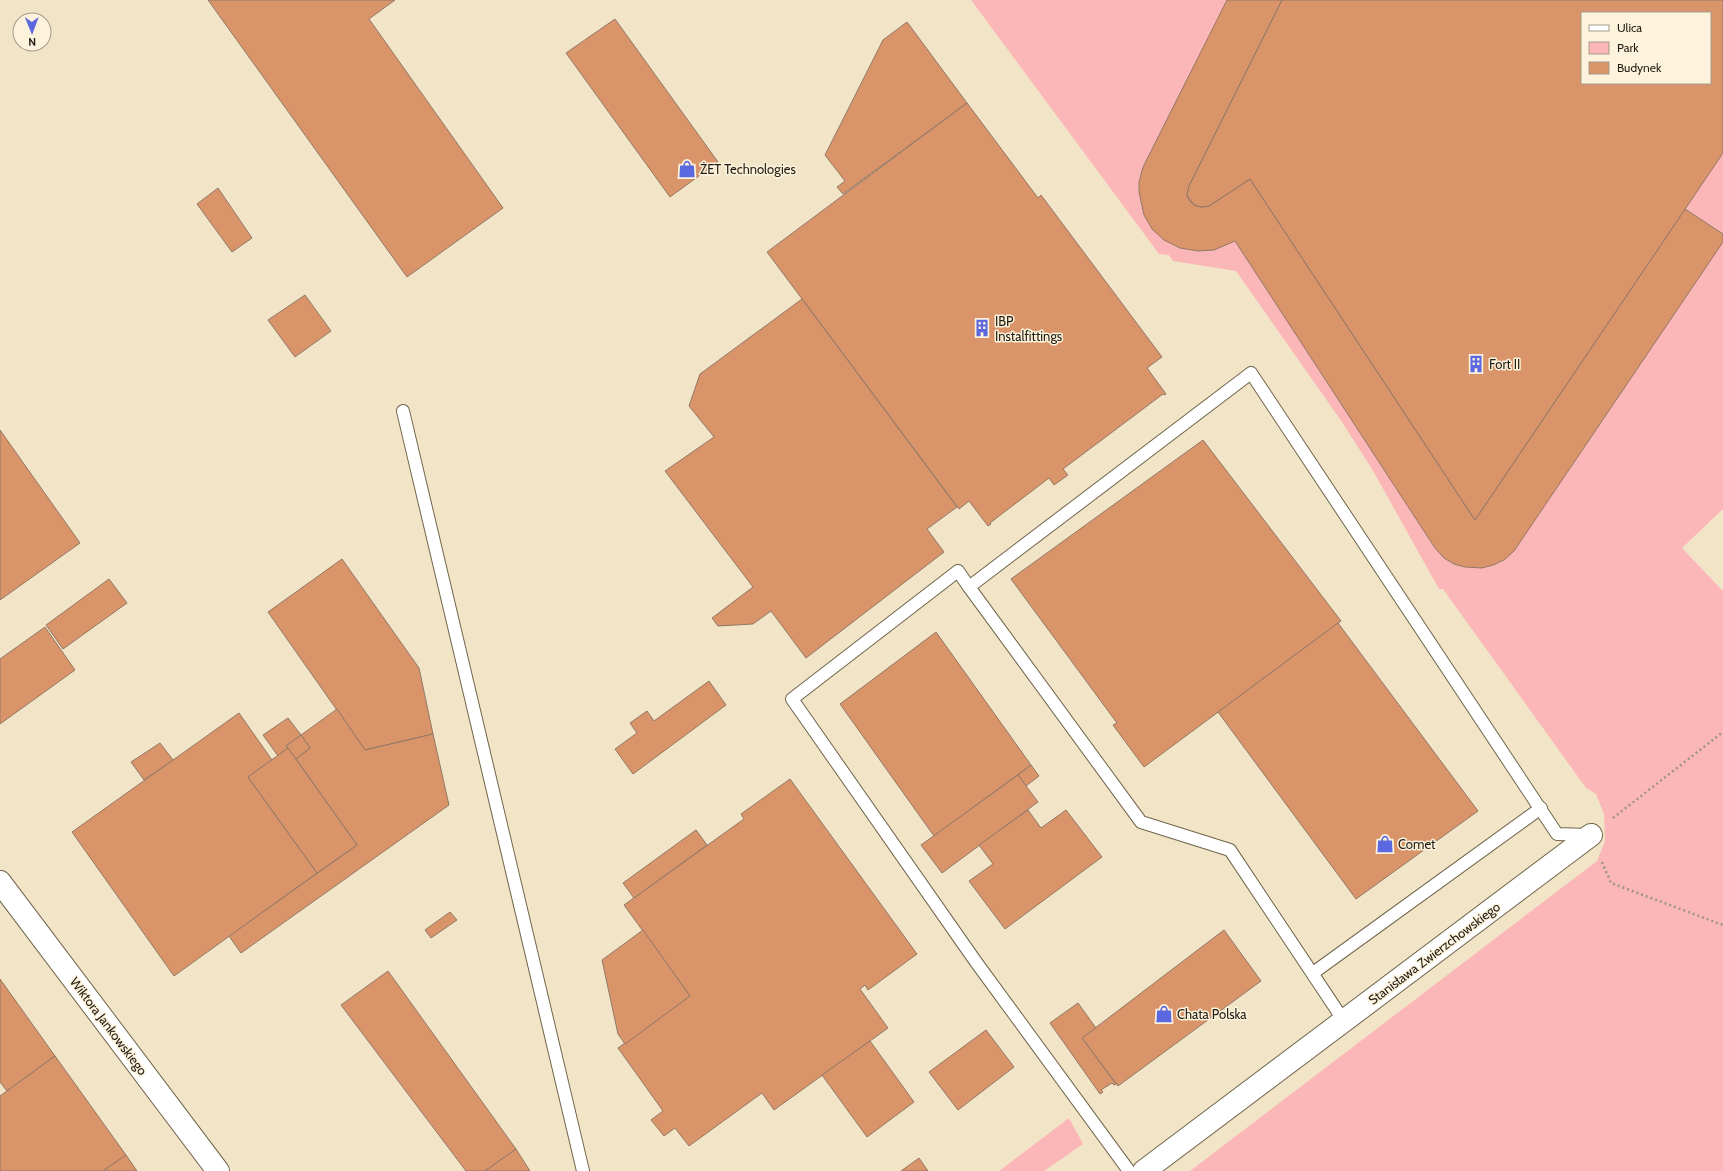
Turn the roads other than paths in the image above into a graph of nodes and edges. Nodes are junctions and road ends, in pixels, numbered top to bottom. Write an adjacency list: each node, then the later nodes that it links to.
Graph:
1 (403, 411): 9 (lane)
2 (969, 587): 3 (lane); 6 (lane); 10 (lane)
3 (1541, 808): 4 (lane); 6 (lane)
4 (1591, 835): 7 (street, Stanisława Zwierzchowskiego)
5 (0, 882): 8 (street, Wiktora Jankowskiego)
6 (1313, 973): 7 (lane)
7 (1344, 1021): 11 (street, Stanisława Zwierzchowskiego)
8 (218, 1171)
9 (583, 1171)
10 (1129, 1171)
11 (1144, 1171)

